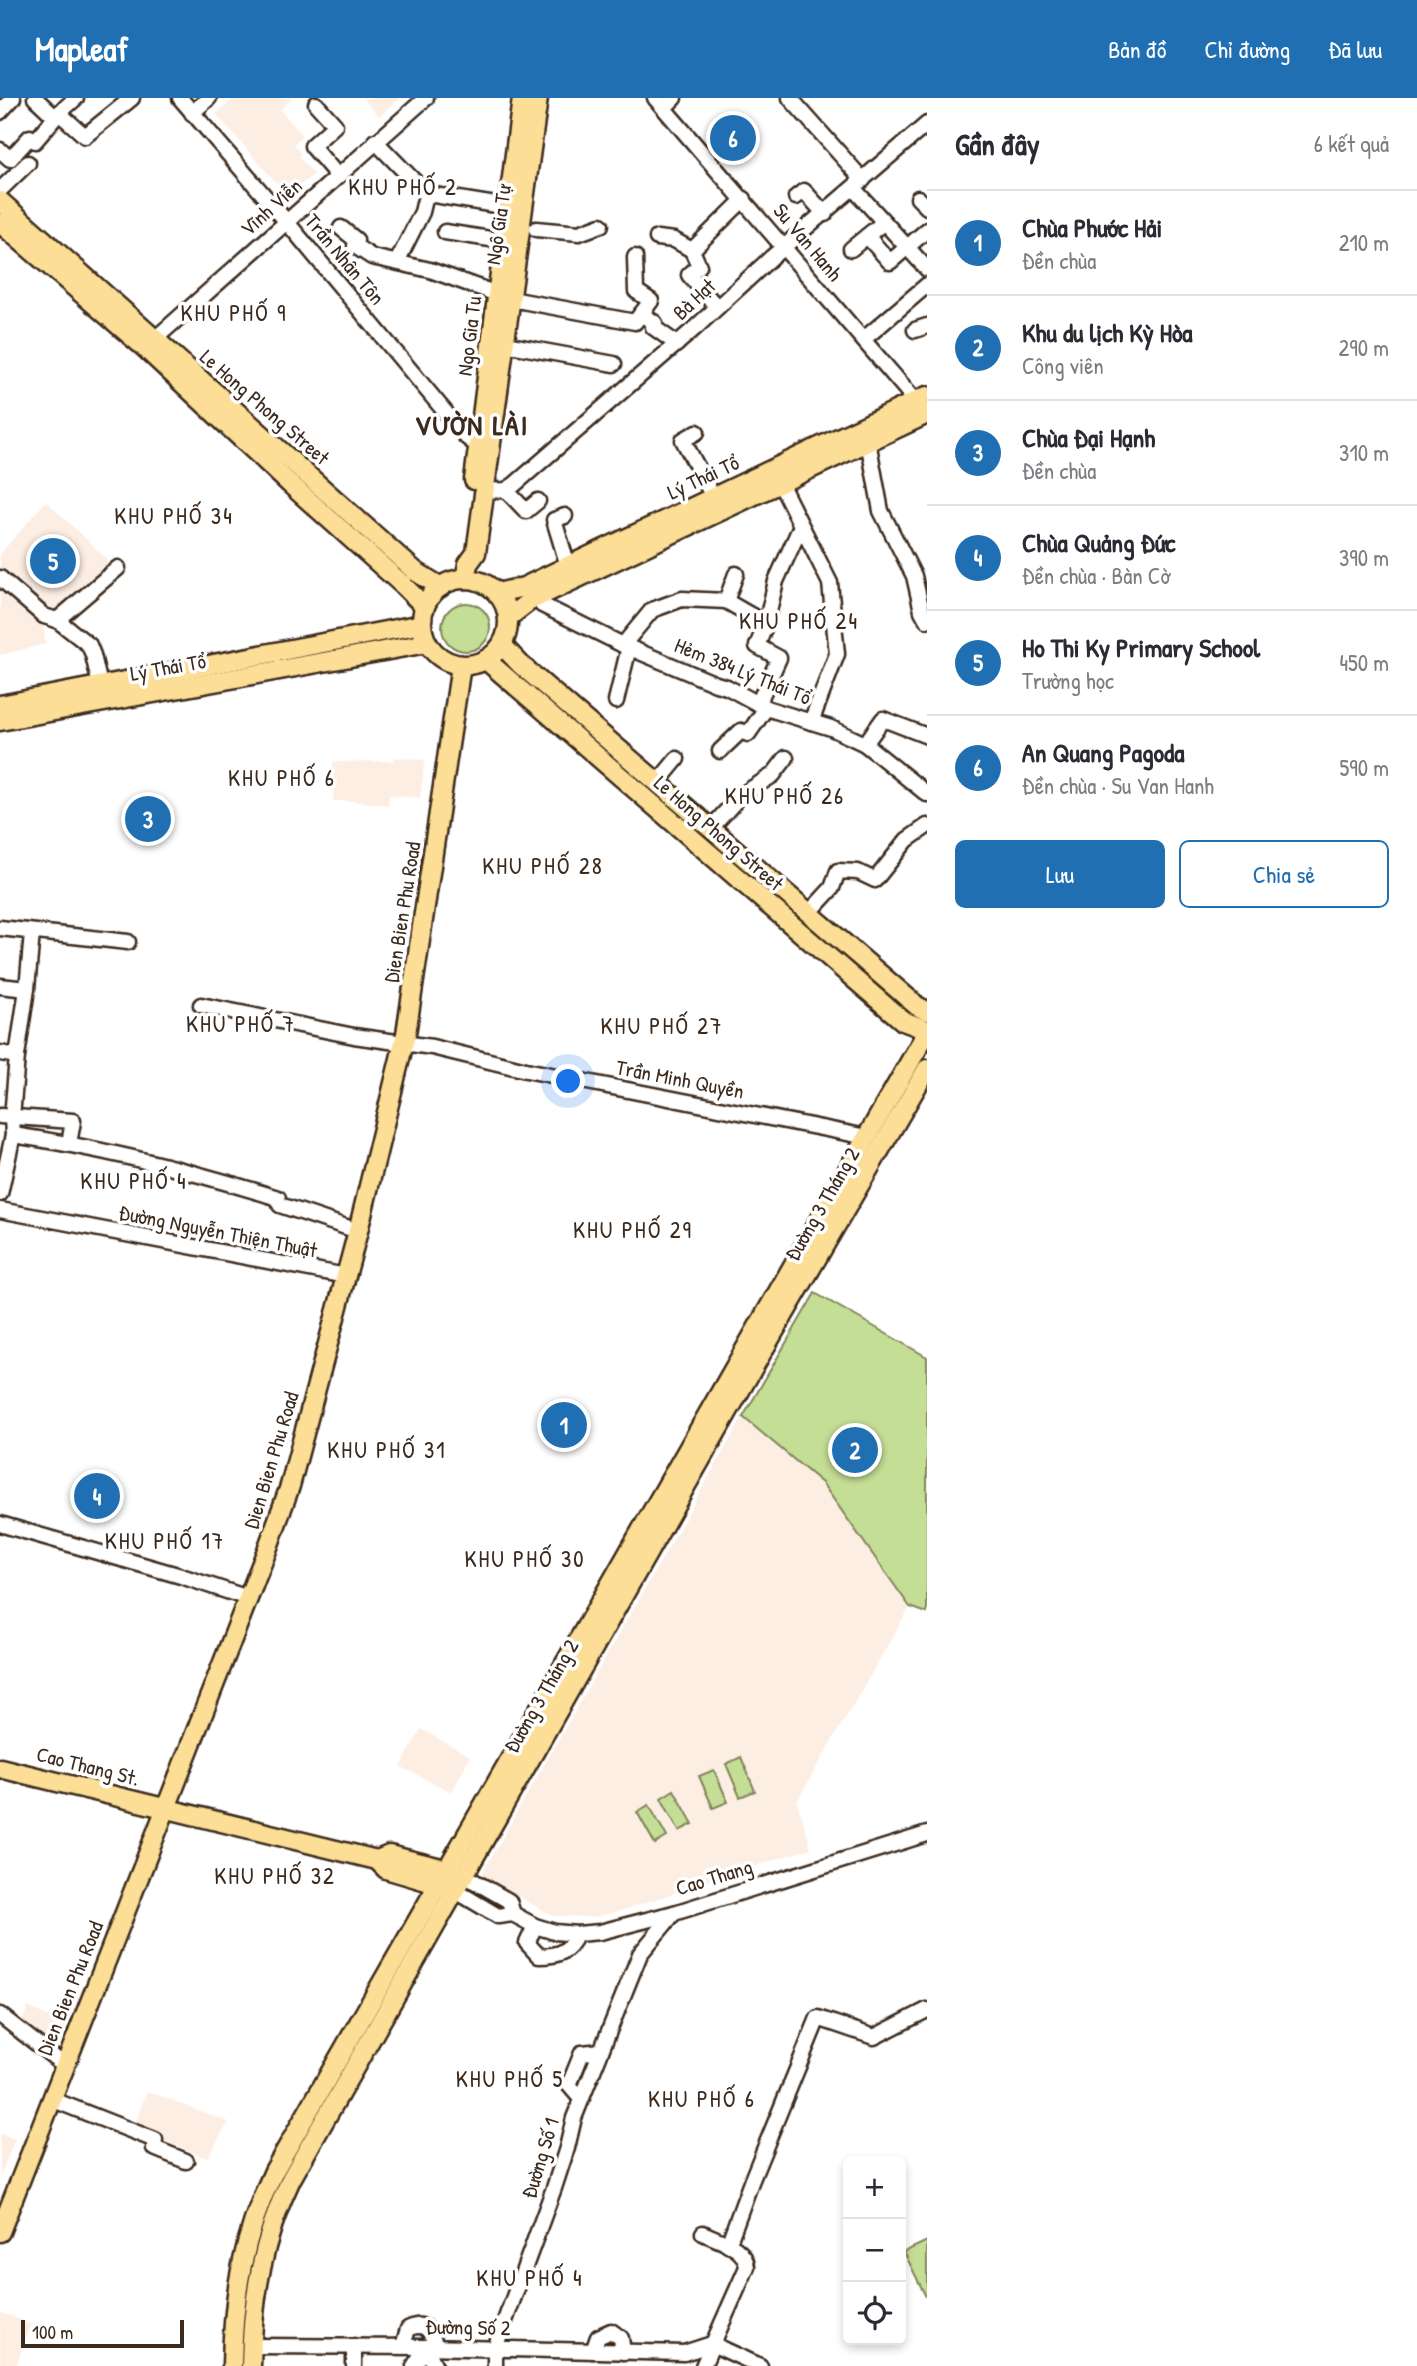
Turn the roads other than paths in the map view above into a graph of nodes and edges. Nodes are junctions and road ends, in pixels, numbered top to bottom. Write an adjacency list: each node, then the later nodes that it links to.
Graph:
1 (13, 98): 13 (street)
2 (35, 98): 15 (street)
3 (76, 98): 15 (street)
4 (132, 98): 15 (street)
5 (180, 98): 14 (street, Trần Nhân Tôn)
6 (209, 98): 14 (street)
7 (426, 98): 17 (street, Vĩnh Viễn)
8 (522, 98): 27 (main road, Ngo Gia Tu)
9 (538, 98): 48 (main road, Ngô Gia Tự)
10 (790, 98): 21 (street)
11 (665, 101): 25 (street, Su Van Hanh)
12 (316, 104): 20 (street)
13 (0, 112)
14 (192, 113): 29 (street, Trần Nhân Tôn)
15 (57, 115): 18 (street)
16 (927, 124): 21 (street, Bà Hạt)
17 (375, 141): 20 (street, Vĩnh Viễn); 23 (street)
18 (0, 150)
19 (28, 163): 22 (street)
20 (337, 175): 29 (street, Vĩnh Viễn)
21 (858, 184): 28 (street, Bà Hạt); 30 (street)
22 (0, 190)
23 (427, 191): 27 (street); 45 (street)
24 (796, 197): 28 (street)
25 (744, 199): 40 (street, Su Van Hanh); 42 (street)
26 (0, 201): 52 (main road, Le Hong Phong Street)
27 (509, 207): 39 (main road, Ngo Gia Tu)
28 (825, 214): 40 (street, Bà Hạt)
29 (286, 221): 52 (street, Vĩnh Viễn); 59 (street, Trần Nhân Tôn)
30 (884, 222): 37 (street); 41 (street)
31 (0, 223): 52 (main road, Le Hong Phong Street)
32 (601, 225): 34 (street)
33 (341, 228): 45 (street)
34 (536, 229)
35 (927, 230): 41 (street)
36 (445, 232): 39 (street)
37 (867, 236): 41 (street); 43 (street)
38 (657, 238): 42 (street)
39 (503, 241): 48 (main road, Ngo Gia Tu)
40 (785, 247): 49 (street, Bà Hạt); 51 (street, Su Van Hanh)
41 (907, 248): 46 (street)
42 (692, 250): 49 (street)
43 (852, 250)
44 (635, 257): 50 (street)
45 (397, 262): 48 (street)
46 (927, 270)
47 (927, 285): 51 (street)
48 (504, 296): 50 (street); 53 (main road, Ngô Gia Tự); 59 (main road, Ngo Gia Tu)
49 (717, 307): 54 (street, Bà Hạt)
50 (640, 314): 54 (street)
51 (864, 340): 56 (street, Su Van Hanh)
52 (150, 343): 72 (main road, Le Hong Phong Street); 76 (main road, Le Hong Phong Street)
53 (505, 344): 55 (street); 62 (main road, Ngô Gia Tự)
54 (677, 344): 61 (street, Bà Hạt)
55 (614, 364)
56 (924, 406): 58 (main road, Lý Thái Tổ); 63 (main road, Lý Thái Tổ)
57 (697, 432): 63 (street)
58 (869, 441): 60 (main road, Lý Thái Tổ); 79 (street)
59 (478, 446): 69 (main road, Ngo Gia Tu)
60 (780, 483): 66 (street); 74 (main road, Lý Thái Tổ)
61 (506, 489): 62 (street); 64 (street)
62 (484, 491): 69 (main road, Ngô Gia Tự)
63 (713, 497): 67 (main road, Lý Thái Tổ)
64 (538, 501)
65 (565, 516): 67 (street)
66 (801, 526): 80 (street); 91 (street)
67 (568, 566): 73 (main road, Lý Thái Tổ)
68 (118, 568): 78 (street)
69 (466, 572): 72 (main road); 73 (main road)
70 (737, 574): 75 (street)
71 (0, 578): 78 (street)
72 (441, 587): 76 (main road)
73 (497, 593): 77 (main road)
74 (537, 597): 77 (main road, Lý Thái Tổ); 83 (street, Hẻm 384 Lý Thái Tổ)
75 (726, 601): 80 (street); 83 (street)
76 (423, 615): 81 (main road); 86 (main road, Lý Thái Tổ)
77 (509, 617): 82 (main road)
78 (57, 620): 86 (street)
79 (927, 620)
80 (766, 624): 89 (street)
81 (427, 643): 85 (main road); 86 (main road, Lý Thái Tổ)
82 (502, 645): 84 (main road); 97 (main road, Le Hong Phong Street)
83 (626, 646): 87 (street); 89 (street, Hẻm 384 Lý Thái Tổ)
84 (486, 660): 85 (main road); 109 (main road, Le Hong Phong Street)
85 (461, 666): 110 (main road, Dien Bien Phu Road)
86 (102, 694): 88 (main road, Lý Thái Tổ); 90 (main road, Lý Thái Tổ)
87 (616, 701)
88 (0, 705)
89 (762, 706): 91 (street, Hẻm 384 Lý Thái Tổ); 94 (street)
90 (0, 721)
91 (811, 722): 93 (street, Hẻm 384 Lý Thái Tổ)
92 (927, 736): 93 (street)
93 (865, 744): 98 (street, Hẻm 384 Lý Thái Tổ)
94 (720, 751)
95 (786, 758): 100 (street)
96 (677, 759): 97 (street)
97 (658, 782): 100 (main road, Le Hong Phong Street)
98 (927, 794)
99 (927, 827): 101 (street)
100 (711, 828): 101 (main road, Le Hong Phong Street)
101 (809, 913): 108 (main road, Le Hong Phong Street)
102 (0, 928): 103 (street)
103 (32, 933): 104 (street); 106 (street)
104 (128, 942)
105 (0, 986): 106 (street)
106 (27, 989): 112 (street)
107 (201, 1005): 110 (street, Trần Minh Quyền)
108 (927, 1011)
109 (927, 1031): 116 (main road, Đường 3 Tháng 2)
110 (404, 1044): 116 (street, Trần Minh Quyền); 120 (main road, Dien Bien Phu Road)
111 (0, 1054): 112 (street)
112 (17, 1056): 114 (street)
113 (927, 1069): 130 (main road, Đường 3 Tháng 2)
114 (6, 1117): 115 (street); 117 (street)
115 (13, 1135): 117 (street); 118 (street)
116 (867, 1137): 129 (main road, Đường 3 Tháng 2)
117 (69, 1144): 120 (street)
118 (0, 1194)
119 (0, 1210): 121 (street, Đường Nguyễn Thiện Thuật)
120 (358, 1231): 121 (main road, Dien Bien Phu Road)
121 (346, 1276): 123 (main road, Dien Bien Phu Road)
122 (0, 1524): 123 (street)
123 (248, 1598): 125 (main road, Dien Bien Phu Road)
124 (0, 1768): 125 (main road, Cao Thang St.)
125 (166, 1808): 127 (main road, Cao Thang); 137 (main road, Dien Bien Phu Road)
126 (927, 1834): 132 (street, Cao Thang)
127 (377, 1860): 128 (main road, Cao Thang); 129 (main road, Cao Thang)
128 (406, 1875): 129 (main road, Cao Thang); 131 (main road)
129 (443, 1875): 130 (main road, Cao Thang); 131 (main road, Đường 3 Tháng 2)
130 (461, 1883): 133 (street, Cao Thang); 144 (main road, Đường 3 Tháng 2)
131 (423, 1910): 150 (main road, Đường 3 Tháng 2)
132 (674, 1913): 134 (street, Cao Thang); 148 (street, Đường Số 1)
133 (535, 1926): 134 (street, Cao Thang); 134 (street)
134 (577, 1934)
135 (927, 2010): 142 (street)
136 (0, 2015): 137 (street)
137 (64, 2065): 138 (main road, Dien Bien Phu Road)
138 (51, 2099): 139 (street); 140 (main road, Dien Bien Phu Road)
139 (186, 2161)
140 (0, 2232)
141 (703, 2233): 142 (street)
142 (728, 2245): 143 (street)
143 (712, 2344): 149 (street, Đường Số 2); 157 (street); 158 (street)
144 (251, 2346): 145 (street, Đường Số 2); 151 (main road, Đường 3 Tháng 2)
145 (354, 2346): 146 (street, Đường Số 2); 152 (street)
146 (403, 2346): 147 (street, Đường Số 2); 147 (street)
147 (431, 2347): 148 (street, Đường Số 2); 153 (street); 154 (street)
148 (495, 2348): 149 (street, Đường Số 2); 155 (street)
149 (684, 2354): 156 (street)
150 (232, 2366)
151 (251, 2366)
152 (354, 2366)
153 (414, 2366)
154 (436, 2366)
155 (495, 2366)
156 (697, 2366)
157 (703, 2366)
158 (760, 2366)

